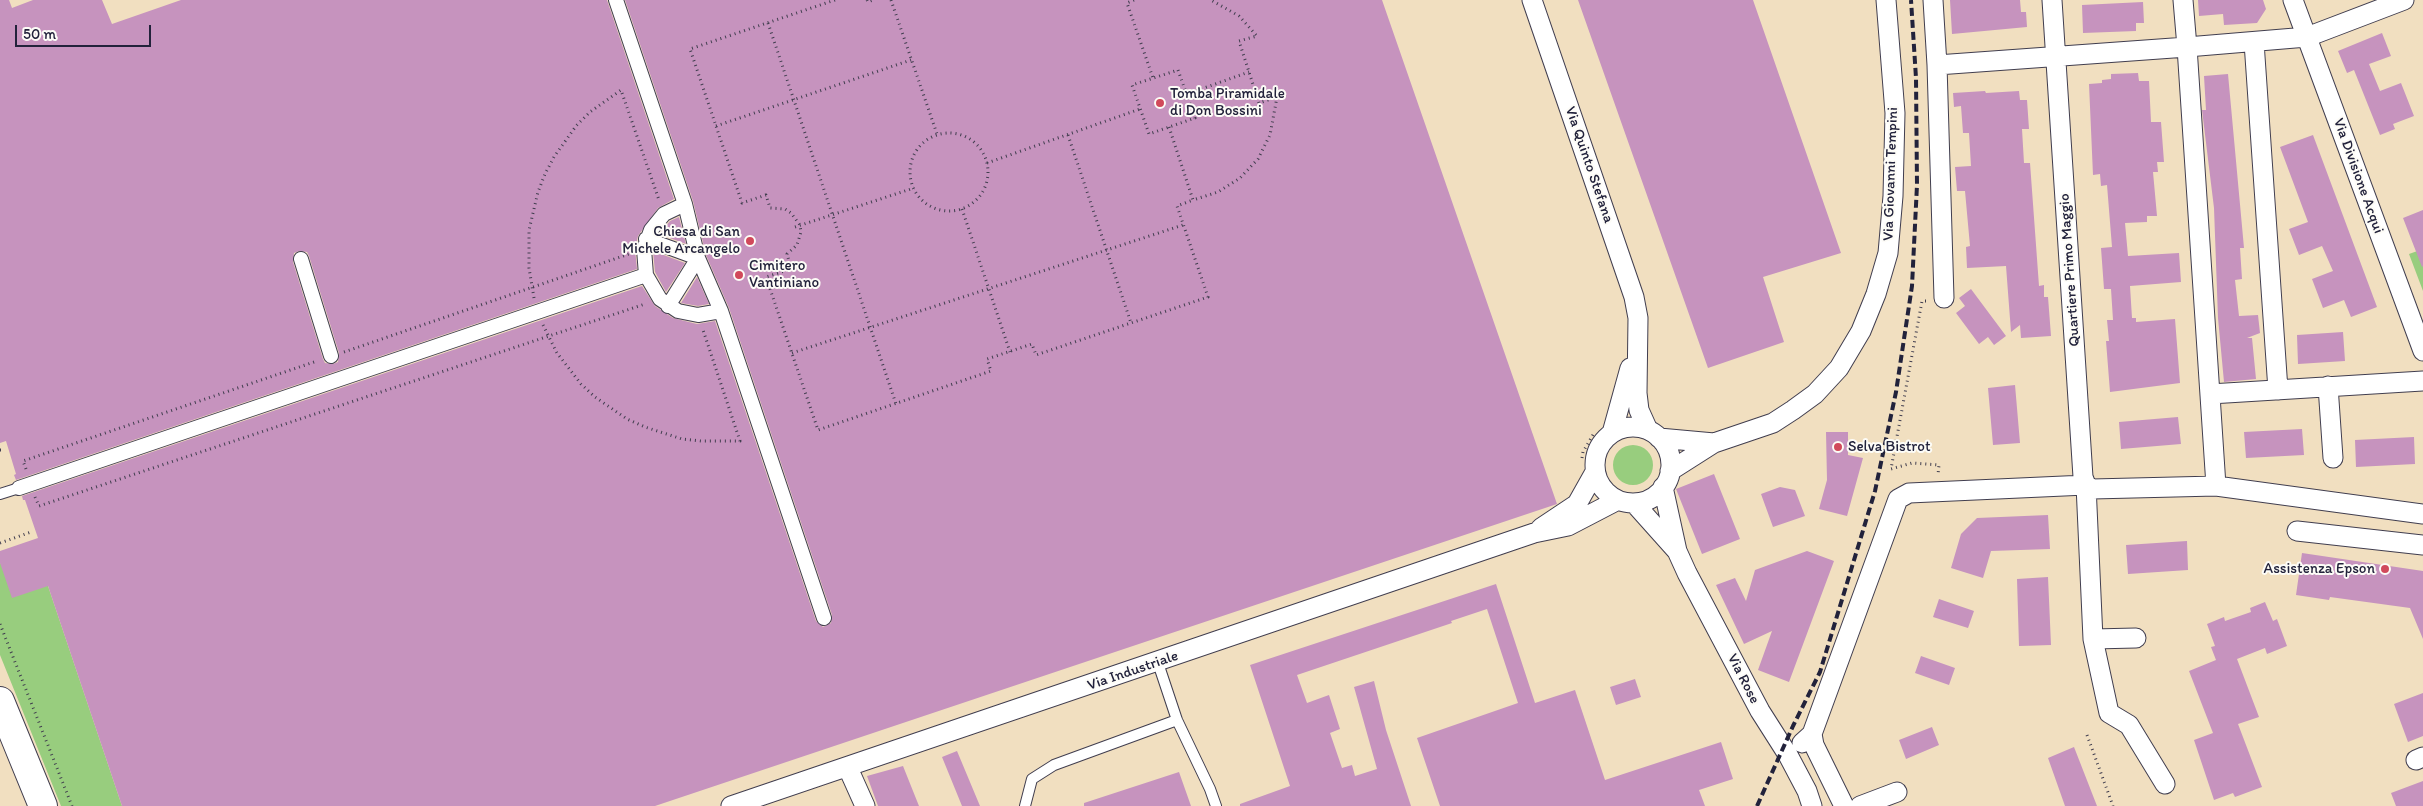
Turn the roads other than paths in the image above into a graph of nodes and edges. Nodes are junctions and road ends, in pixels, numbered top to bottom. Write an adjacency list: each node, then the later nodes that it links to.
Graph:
1 (616, 0): 14 (street)
2 (1532, 0): 22 (street, Via Quinto Stefana)
3 (1886, 0): 31 (street, Via Giovanni Tempini)
4 (1933, 0): 13 (street)
5 (2052, 0): 12 (street, Quartiere Primo Maggio)
6 (2184, 0): 11 (street)
7 (2293, 0): 9 (street, Via Divisione Acqui)
8 (2404, 0): 9 (street)
9 (2307, 37): 10 (street); 23 (street, Via Divisione Acqui)
10 (2254, 42): 11 (street); 27 (street)
11 (2187, 47): 12 (street); 28 (street)
12 (2056, 55): 13 (street); 35 (street, Quartiere Primo Maggio)
13 (1938, 65): 19 (street)
14 (685, 204): 15 (street); 16 (street)
15 (646, 239): 16 (street); 18 (street)
16 (698, 258): 20 (street); 21 (street)
17 (301, 259): 24 (street)
18 (646, 275): 20 (street); 37 (street)
19 (1944, 298)
20 (668, 306): 21 (street)
21 (721, 311): 47 (street)
22 (1638, 333): 29 (street, Via Quinto Stefana); 30 (street, Via Quinto Stefana)
23 (2423, 352)
24 (331, 356)
25 (2423, 381): 26 (street)
26 (2328, 386): 27 (street); 32 (street)
27 (2278, 390): 28 (street)
28 (2210, 394): 36 (street)
29 (1612, 433): 30 (street); 33 (street)
30 (1653, 434): 31 (street, Via Giovanni Tempini); 34 (street)
31 (1714, 443): 34 (street, Via Giovanni Tempini)
32 (2333, 458)
33 (1595, 472): 39 (street); 43 (street, Via Industriale)
34 (1667, 479): 39 (street); 46 (street, Via Rose)
35 (2086, 485): 36 (street); 49 (street, Quartiere Primo Maggio); 62 (street)
36 (2216, 486): 40 (street)
37 (19, 488): 38 (lane)
38 (0, 494)
39 (1626, 501): 43 (street, Via Industriale); 46 (street, Via Rose)
40 (2354, 504): 41 (street); 44 (street)
41 (2423, 514)
42 (2297, 531): 44 (street)
43 (1534, 533): 50 (street, Via Industriale)
44 (2351, 537): 45 (street)
45 (2423, 545)
46 (1677, 550): 61 (street, Via Rose)
47 (824, 618)
48 (2136, 638): 49 (street)
49 (2093, 639): 54 (street, Quartiere Primo Maggio)
50 (1158, 662): 52 (lane); 53 (street, Via Industriale)
51 (0, 701): 56 (main road)
52 (1177, 720): 59 (lane); 60 (lane)
53 (848, 768): 57 (street, Via Industriale); 58 (street)
54 (2165, 784)
55 (1897, 792): 63 (street)
56 (43, 806)
57 (732, 806)
58 (865, 806)
59 (1025, 806)
60 (1216, 806)
61 (1812, 806)
62 (1844, 806)
63 (1860, 806)

